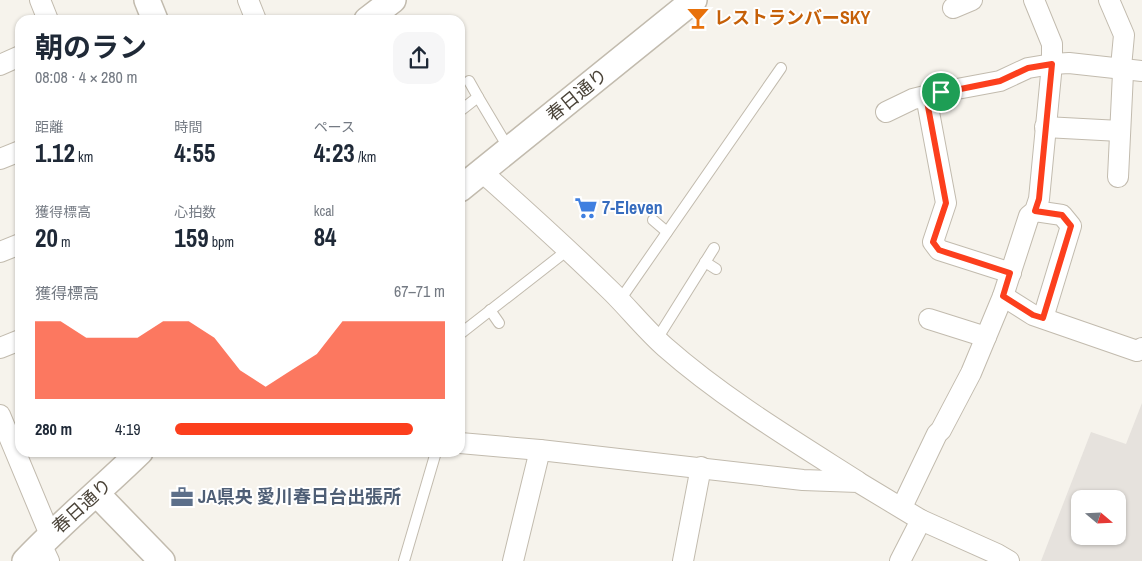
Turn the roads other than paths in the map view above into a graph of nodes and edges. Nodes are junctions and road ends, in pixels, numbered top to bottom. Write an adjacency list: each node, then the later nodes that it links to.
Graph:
1 (40, 0): 10 (street)
2 (146, 0): 11 (street)
3 (248, 0): 12 (street)
4 (393, 0): 13 (street)
5 (694, 0): 27 (street, 春日通り)
6 (972, 0): 9 (street)
7 (1034, 0): 15 (street)
8 (1109, 0): 17 (street)
9 (953, 8)
10 (46, 15)
11 (153, 15)
12 (254, 15)
13 (374, 15)
14 (15, 58): 16 (street)
15 (1052, 64): 17 (street); 21 (street); 25 (street)
16 (0, 65)
17 (1121, 67): 19 (street); 26 (street)
18 (781, 68): 35 (lane)
19 (1142, 71)
20 (470, 81): 22 (lane)
21 (926, 96): 24 (street); 42 (street)
22 (478, 97): 23 (lane); 27 (lane)
23 (465, 107)
24 (886, 112)
25 (1046, 127): 26 (street); 33 (street)
26 (1120, 131): 31 (street)
27 (509, 149): 30 (street, 春日通り)
28 (15, 153): 29 (street)
29 (0, 159)
30 (482, 172): 32 (street, 春日通り); 37 (street)
31 (1118, 177)
32 (465, 185)
33 (1035, 211): 42 (street); 46 (street)
34 (652, 220): 35 (lane)
35 (667, 232): 44 (lane)
36 (15, 246): 39 (street)
37 (567, 248): 44 (street); 45 (lane)
38 (714, 248): 40 (lane)
39 (0, 252)
40 (705, 262): 41 (lane); 51 (lane)
41 (716, 268)
42 (1010, 273): 43 (street)
43 (1003, 296): 46 (street); 50 (street)
44 (620, 300): 51 (street)
45 (490, 310): 48 (lane); 49 (lane)
46 (1043, 318): 54 (street)
47 (929, 319): 50 (street)
48 (499, 323)
49 (465, 330)
50 (986, 336): 63 (street)
51 (657, 339): 61 (street)
52 (15, 342): 53 (street)
53 (0, 348)
54 (1142, 348)
55 (1, 419): 65 (street)
56 (465, 443): 57 (street)
57 (540, 450): 60 (street); 68 (street)
58 (135, 457): 62 (street, 春日通り)
59 (435, 457): 67 (lane)
60 (700, 467): 61 (street); 69 (street)
61 (858, 482): 63 (street)
62 (97, 494): 65 (street, 春日通り); 66 (street)
63 (902, 508): 64 (street)
64 (921, 520): 70 (street); 71 (street)
65 (41, 550)
66 (162, 561)
67 (404, 561)
68 (513, 561)
69 (683, 561)
70 (900, 561)
71 (1009, 561)

